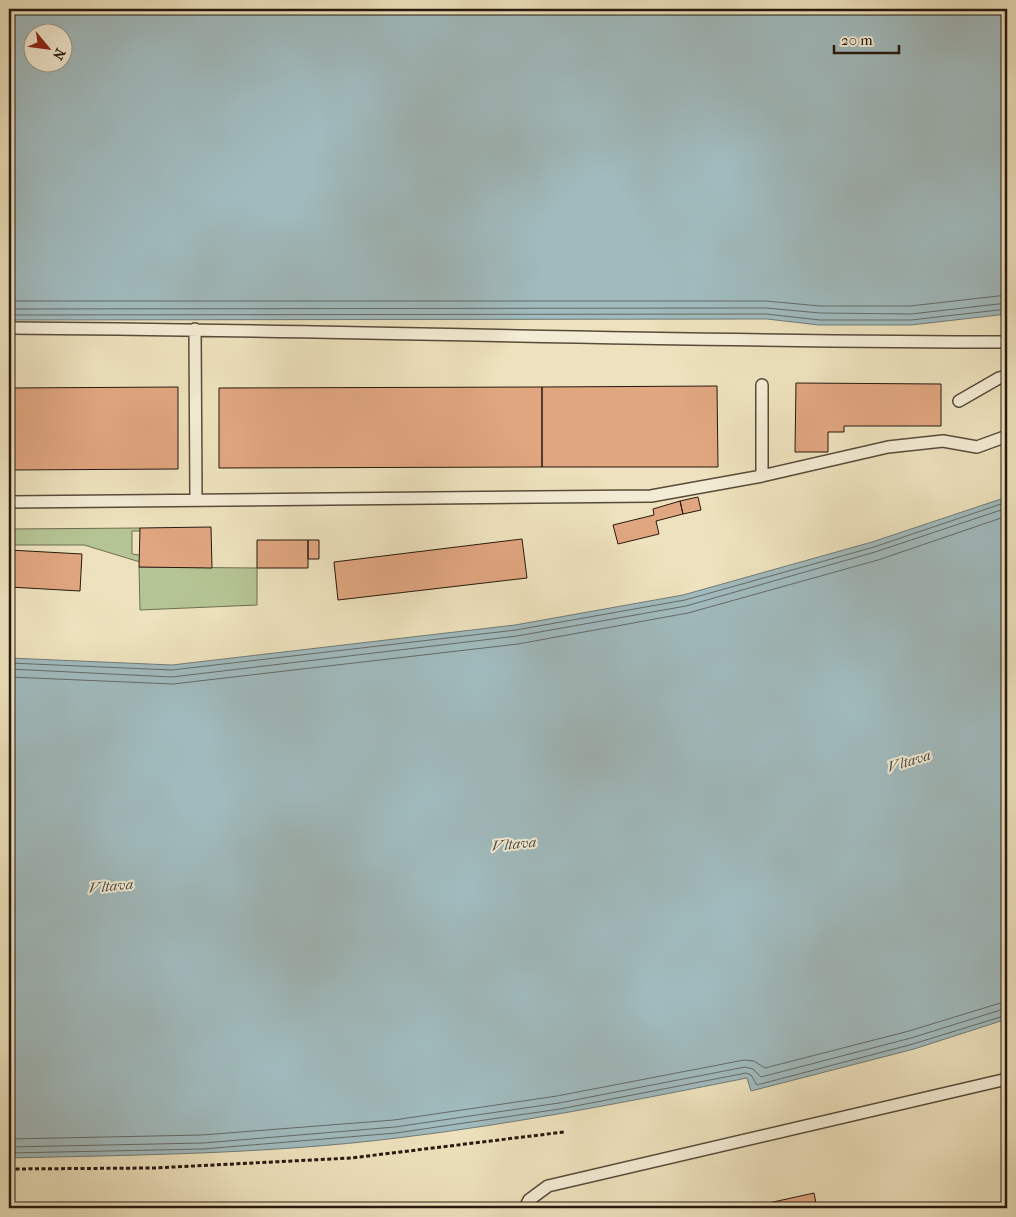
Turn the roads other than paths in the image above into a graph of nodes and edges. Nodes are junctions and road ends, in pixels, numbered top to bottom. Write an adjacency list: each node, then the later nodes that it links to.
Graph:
1 (9, 328): 2 (lane)
2 (195, 329): 3 (lane); 9 (lane)
3 (1007, 342)
4 (1007, 376): 6 (lane)
5 (762, 385): 8 (lane)
6 (959, 401)
7 (1007, 436): 8 (lane)
8 (762, 476): 9 (lane)
9 (196, 500): 10 (lane)
10 (9, 502)
11 (1007, 1079): 12 (lane)
12 (525, 1208)

